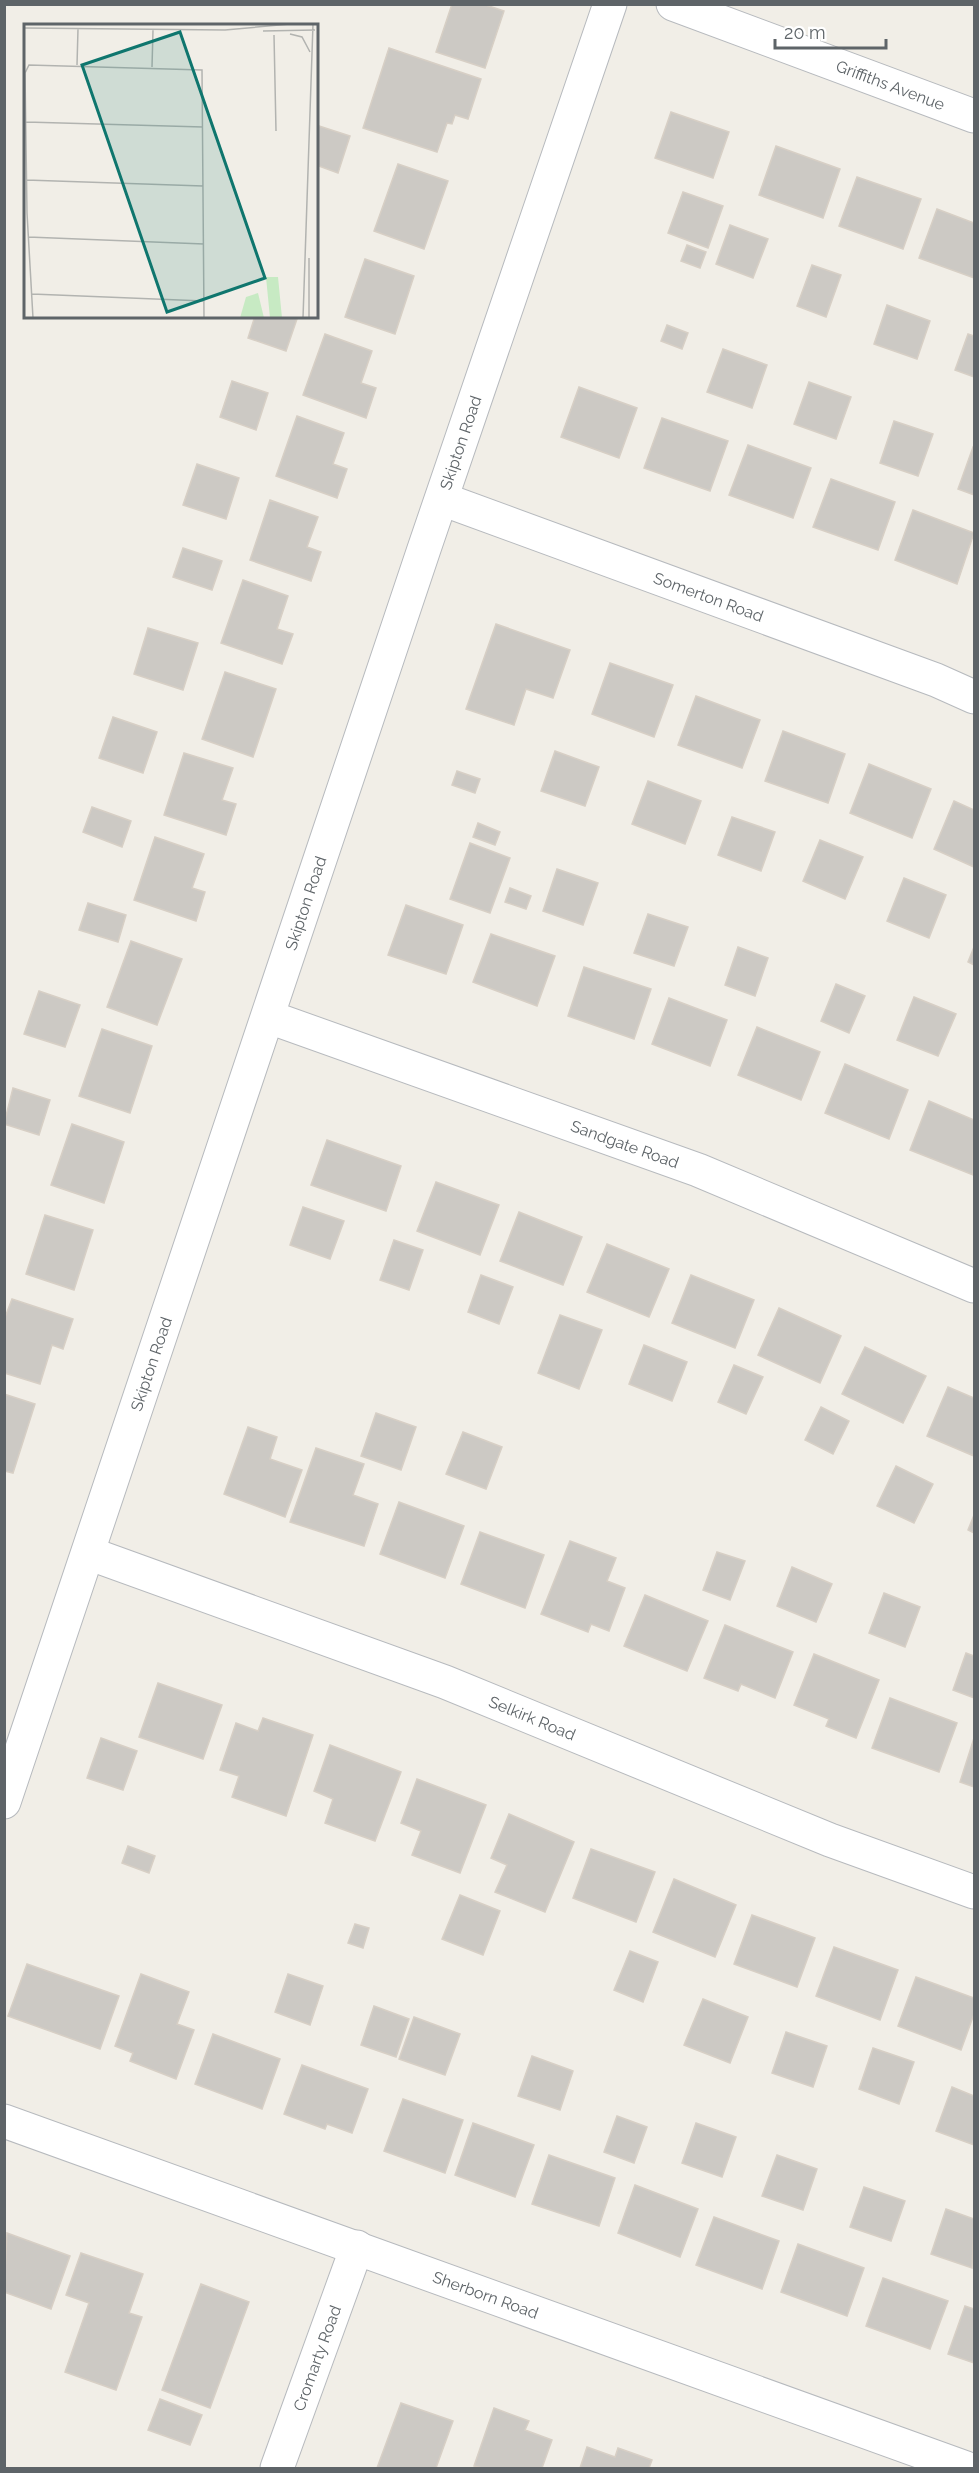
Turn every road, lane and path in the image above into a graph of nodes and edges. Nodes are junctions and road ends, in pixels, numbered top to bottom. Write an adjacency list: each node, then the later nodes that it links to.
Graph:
1 (610, 4): 4 (street, Skipton Road)
2 (673, 4): 3 (street, Griffiths Avenue)
3 (975, 116)
4 (442, 499): 5 (street, Somerton Road); 6 (street, Skipton Road)
5 (975, 696)
6 (268, 1017): 7 (street, Sandgate Road); 8 (street, Skipton Road)
7 (975, 1286)
8 (88, 1552): 9 (street, Skipton Road); 10 (street, Selkirk Road)
9 (4, 1802)
10 (975, 1892)
11 (4, 2121): 12 (street, Sherborn Road)
12 (357, 2247): 13 (street, Cromarty Road); 14 (street, Sherborn Road)
13 (277, 2469)
14 (966, 2469)

